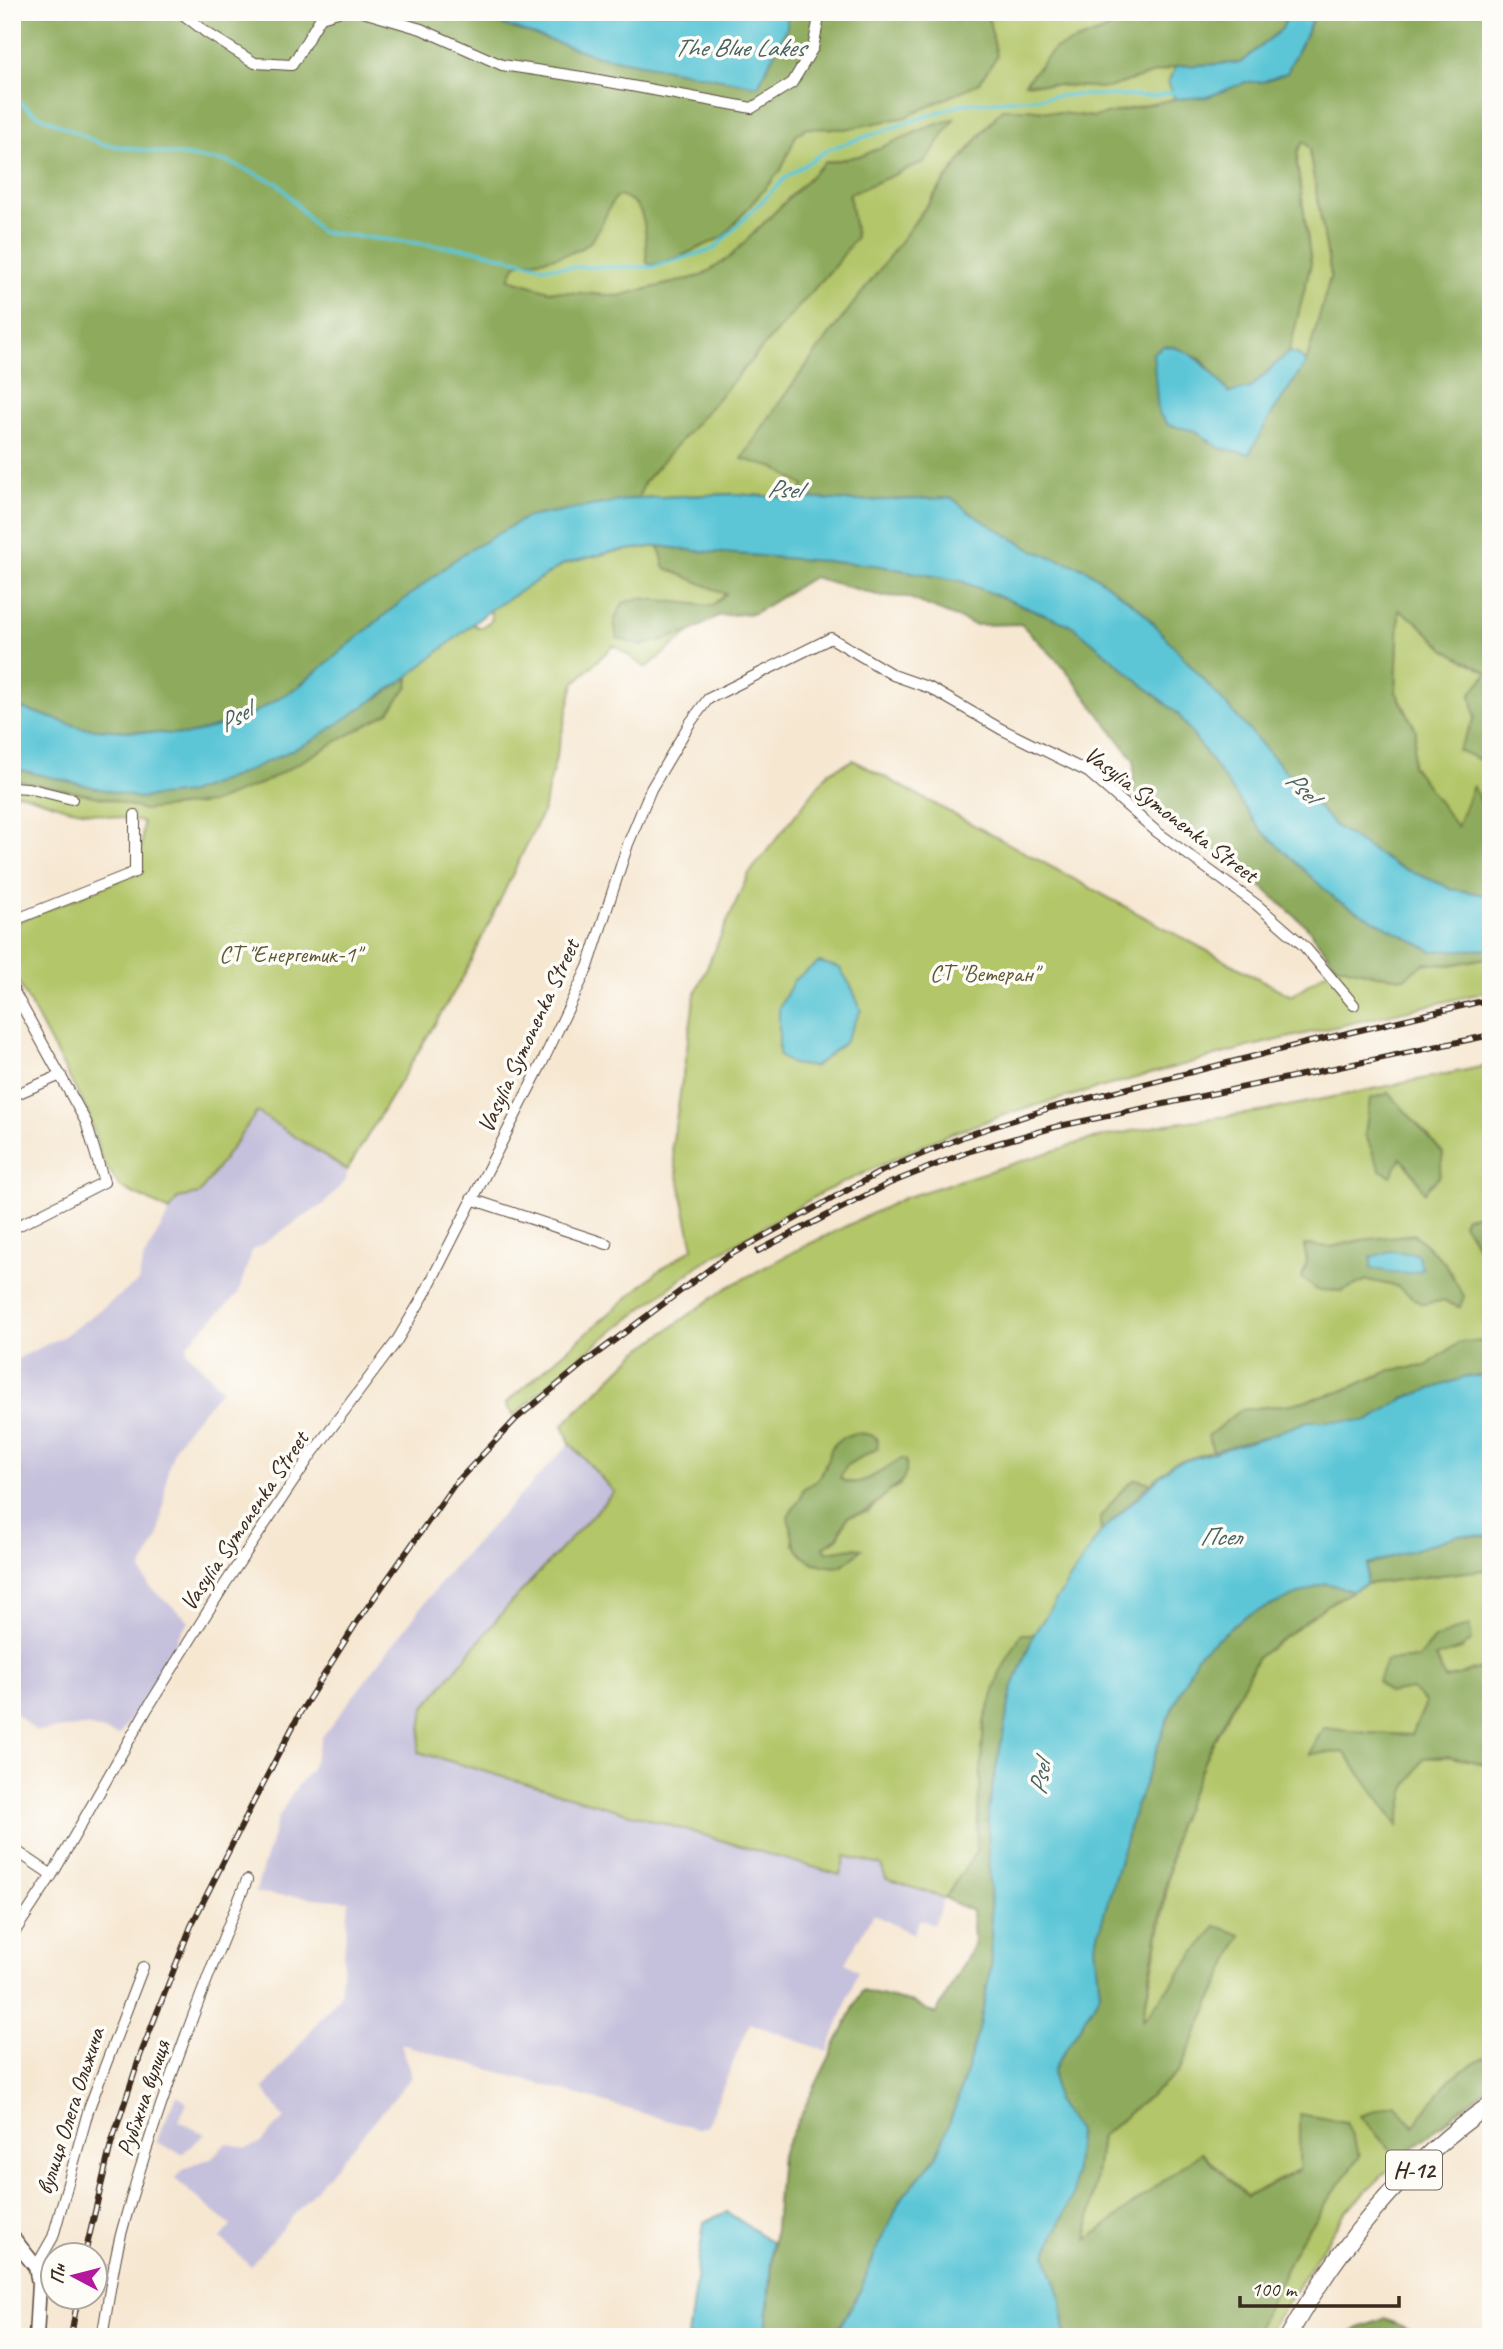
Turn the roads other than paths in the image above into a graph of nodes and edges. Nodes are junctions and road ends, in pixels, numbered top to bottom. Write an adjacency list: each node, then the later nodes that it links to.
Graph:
1 (180, 12): 2 (street)
2 (338, 12)
3 (363, 12): 4 (street)
4 (820, 12)
5 (12, 787): 6 (street)
6 (72, 799)
7 (135, 815): 8 (street)
8 (12, 921)
9 (12, 988): 11 (street)
10 (1354, 1005): 13 (street, Vasylia Symonenka Street)
11 (61, 1075): 12 (street); 14 (street)
12 (12, 1096)
13 (471, 1199): 15 (street); 17 (street, Vasylia Symonenka Street)
14 (12, 1228)
15 (607, 1244)
16 (12, 1848): 17 (street)
17 (52, 1875): 19 (street, Vasylia Symonenka Street)
18 (247, 1880): 25 (street, Рубіжна вулиця)
19 (12, 1936)
20 (143, 1967): 23 (street, вулиця Олега Ольжича)
21 (1491, 2104): 26 (main road, Н-12)
22 (12, 2237): 23 (main road)
23 (36, 2267): 24 (main road)
24 (36, 2337)
25 (102, 2337)
26 (1288, 2337)

